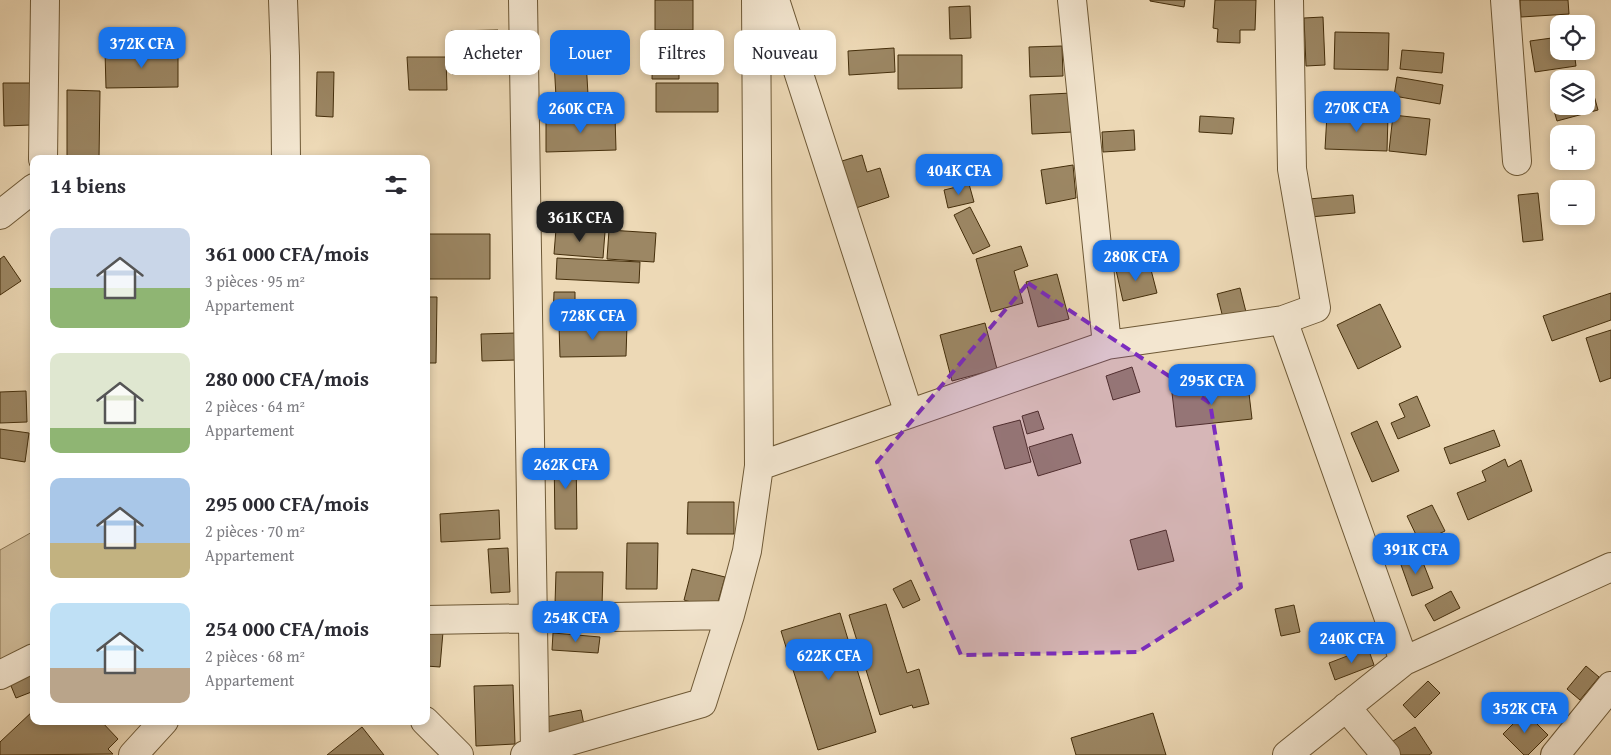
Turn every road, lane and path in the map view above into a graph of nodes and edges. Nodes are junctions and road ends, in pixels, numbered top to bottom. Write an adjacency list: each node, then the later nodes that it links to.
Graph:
1 (45, 0): 9 (street)
2 (283, 0): 10 (street)
3 (523, 0): 20 (street)
4 (756, 0): 17 (street)
5 (775, 0): 16 (street)
6 (1072, 0): 15 (street)
7 (1289, 0): 14 (street)
8 (1504, 0): 11 (street)
9 (43, 155)
10 (286, 155)
11 (1517, 161)
12 (30, 191): 13 (street)
13 (0, 215)
14 (1283, 320): 15 (street); 23 (street)
15 (1107, 346): 16 (street)
16 (909, 414): 17 (street)
17 (759, 466): 19 (street)
18 (1611, 567): 23 (street)
19 (730, 615): 20 (street); 29 (street)
20 (533, 618): 21 (street); 29 (street)
21 (430, 620)
22 (30, 660): 24 (street)
23 (1404, 661): 26 (street)
24 (0, 675)
25 (1611, 686): 34 (street)
26 (1346, 707): 32 (street); 33 (street)
27 (160, 725): 30 (street)
28 (429, 725): 31 (street)
29 (530, 753)
30 (133, 755)
31 (459, 755)
32 (1287, 755)
33 (1386, 755)
34 (1555, 755)

